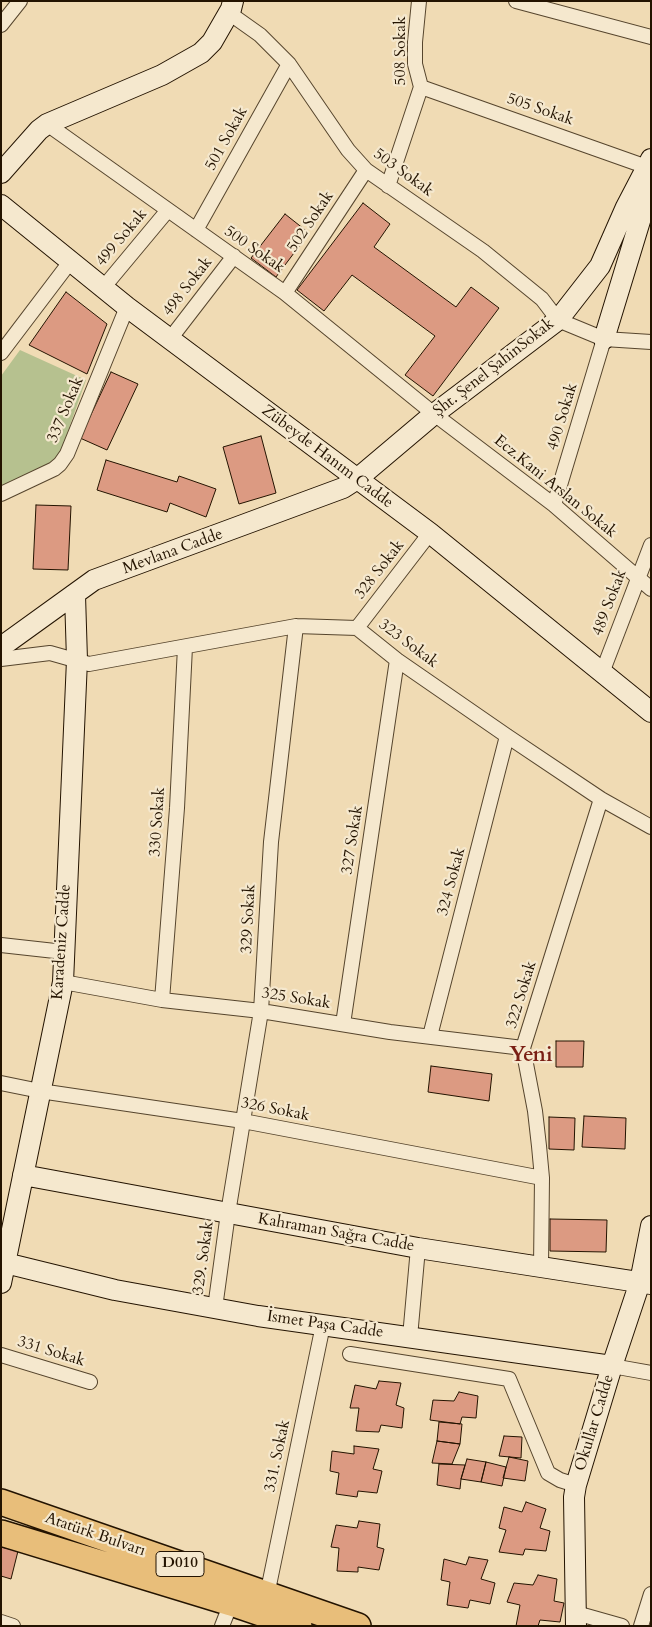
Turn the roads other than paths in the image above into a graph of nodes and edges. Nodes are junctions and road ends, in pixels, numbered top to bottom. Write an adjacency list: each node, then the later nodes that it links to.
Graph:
1 (20, 1): 5 (street)
2 (420, 1): 8 (street, 508 Sokak)
3 (516, 1): 6 (street)
4 (231, 7): 7 (street, 503 Sokak); 9 (street)
5 (1, 25)
6 (651, 37)
7 (289, 64): 11 (street, 503 Sokak); 18 (street, 501 Sokak)
8 (421, 87): 10 (street, 505 Sokak); 13 (street, 508 Sokak)
9 (48, 124): 12 (street); 16 (street, 500 Sokak)
10 (649, 163): 17 (street, Şht. Şenel ŞahinSokak)
11 (366, 170): 13 (street, 503 Sokak); 22 (street, 502 Sokak)
12 (1, 173)
13 (388, 186): 24 (street, 503 Sokak)
14 (651, 192): 17 (street, Şht. Şenel ŞahinSokak)
15 (1, 205): 20 (street, Zübeyde Hanım Cadde)
16 (168, 210): 18 (street, 500 Sokak); 21 (street, 499 Sokak)
17 (640, 210): 24 (street, Şht. Şenel ŞahinSokak); 25 (street, Şht. Şenel ŞahinSokak)
18 (196, 230): 19 (street, 500 Sokak)
19 (234, 256): 22 (street, 500 Sokak); 26 (street, 498 Sokak)
20 (70, 262): 21 (street, Zübeyde Hanım Cadde); 28 (street)
21 (103, 288): 23 (street, Zübeyde Hanım Cadde)
22 (285, 293): 29 (street, 500 Sokak)
23 (127, 307): 26 (street, Zübeyde Hanım Cadde); 31 (street, 337 Sokak)
24 (558, 320): 25 (street); 29 (street, Şht. Şenel ŞahinSokak)
25 (604, 338): 27 (street); 32 (street, 490 Sokak)
26 (170, 339): 30 (street, Zübeyde Hanım Cadde)
27 (651, 342)
28 (1, 353)
29 (434, 414): 30 (street, Şht. Şenel ŞahinSokak); 32 (street, Ecz.Kani Arslan Sokak)
30 (357, 479): 33 (street, Zübeyde Hanım Cadde); 37 (street, Mevlana Cadde)
31 (1, 494)
32 (554, 505): 35 (street, Ecz.Kani Arslan Sokak)
33 (430, 534): 39 (street, 328 Sokak); 45 (street, Zübeyde Hanım Cadde)
34 (651, 545): 35 (street, 489 Sokak)
35 (638, 579): 36 (street, Ecz.Kani Arslan Sokak); 45 (street, 489 Sokak)
36 (651, 589)
37 (75, 595): 40 (street, Mevlana Cadde); 43 (street, Karadeniz Cadde)
38 (296, 626): 39 (street, 323 Sokak); 41 (street, 323 Sokak); 54 (street, 329 Sokak)
39 (357, 628): 44 (street, 323 Sokak)
40 (1, 647)
41 (185, 647): 43 (street, 323 Sokak); 53 (street, 330 Sokak)
42 (1, 659): 43 (street, 323 Sokak)
43 (77, 660): 51 (street, Karadeniz Cadde)
44 (397, 660): 47 (street, 323 Sokak); 55 (street, 327 Sokak)
45 (602, 673): 46 (street, Zübeyde Hanım Cadde)
46 (651, 712)
47 (508, 736): 48 (street, 323 Sokak); 56 (street, 324 Sokak)
48 (601, 799): 49 (street, 323 Sokak); 57 (street, 322 Sokak)
49 (651, 827)
50 (1, 945): 51 (street)
51 (64, 952): 52 (street, Karadeniz Cadde)
52 (63, 982): 53 (street, 325 Sokak); 59 (street, Karadeniz Cadde)
53 (162, 1000): 54 (street, 325 Sokak)
54 (261, 1011): 55 (street, 325 Sokak); 60 (street, 329 Sokak)
55 (343, 1024): 56 (street, 325 Sokak)
56 (430, 1036): 57 (street, 325 Sokak)
57 (523, 1048): 62 (street, 322 Sokak)
58 (1, 1083): 59 (street, 326 Sokak)
59 (40, 1091): 60 (street, 326 Sokak); 61 (street, Karadeniz Cadde)
60 (243, 1121): 62 (street, 326 Sokak); 63 (street, 329 Sokak)
61 (23, 1175): 63 (street, Kahraman Sağra Cadde); 66 (street, Karadeniz Cadde)
62 (542, 1178): 67 (street, 322 Sokak)
63 (228, 1213): 65 (street, Kahraman Sağra Cadde); 70 (street, 329. Sokak)
64 (651, 1226): 68 (street, Okullar Cadde)
65 (418, 1248): 67 (street, Kahraman Sağra Cadde); 72 (street)
66 (4, 1263): 69 (street, Karadeniz Cadde); 70 (street, İsmet Paşa Cadde)
67 (541, 1267): 68 (street, Kahraman Sağra Cadde)
68 (647, 1278): 75 (street, Okullar Cadde)
69 (1, 1283)
70 (215, 1308): 71 (street, İsmet Paşa Cadde)
71 (323, 1325): 72 (street, İsmet Paşa Cadde); 82 (street, 331. Sokak)
72 (410, 1337): 75 (street, İsmet Paşa Cadde)
73 (350, 1354): 78 (street)
74 (1, 1355): 77 (street, 331 Sokak)
75 (612, 1366): 76 (street, İsmet Paşa Cadde); 78 (street, Okullar Cadde)
76 (651, 1373)
77 (90, 1382)
78 (576, 1485): 84 (street, Okullar Cadde)
79 (1, 1502): 82 (highway, Atatürk Bulvarı / D010)
80 (1, 1534): 83 (highway, Atatürk Bulvarı / D010)
81 (651, 1594): 91 (street)
82 (267, 1595): 89 (highway, Atatürk Bulvarı / D010)
83 (231, 1603): 87 (street); 88 (highway, Atatürk Bulvarı / D010)
84 (576, 1619): 90 (street)
85 (1, 1622): 86 (street)
86 (13, 1626)
87 (222, 1626)
88 (299, 1626)
89 (358, 1626)
90 (622, 1626)
91 (641, 1626)

